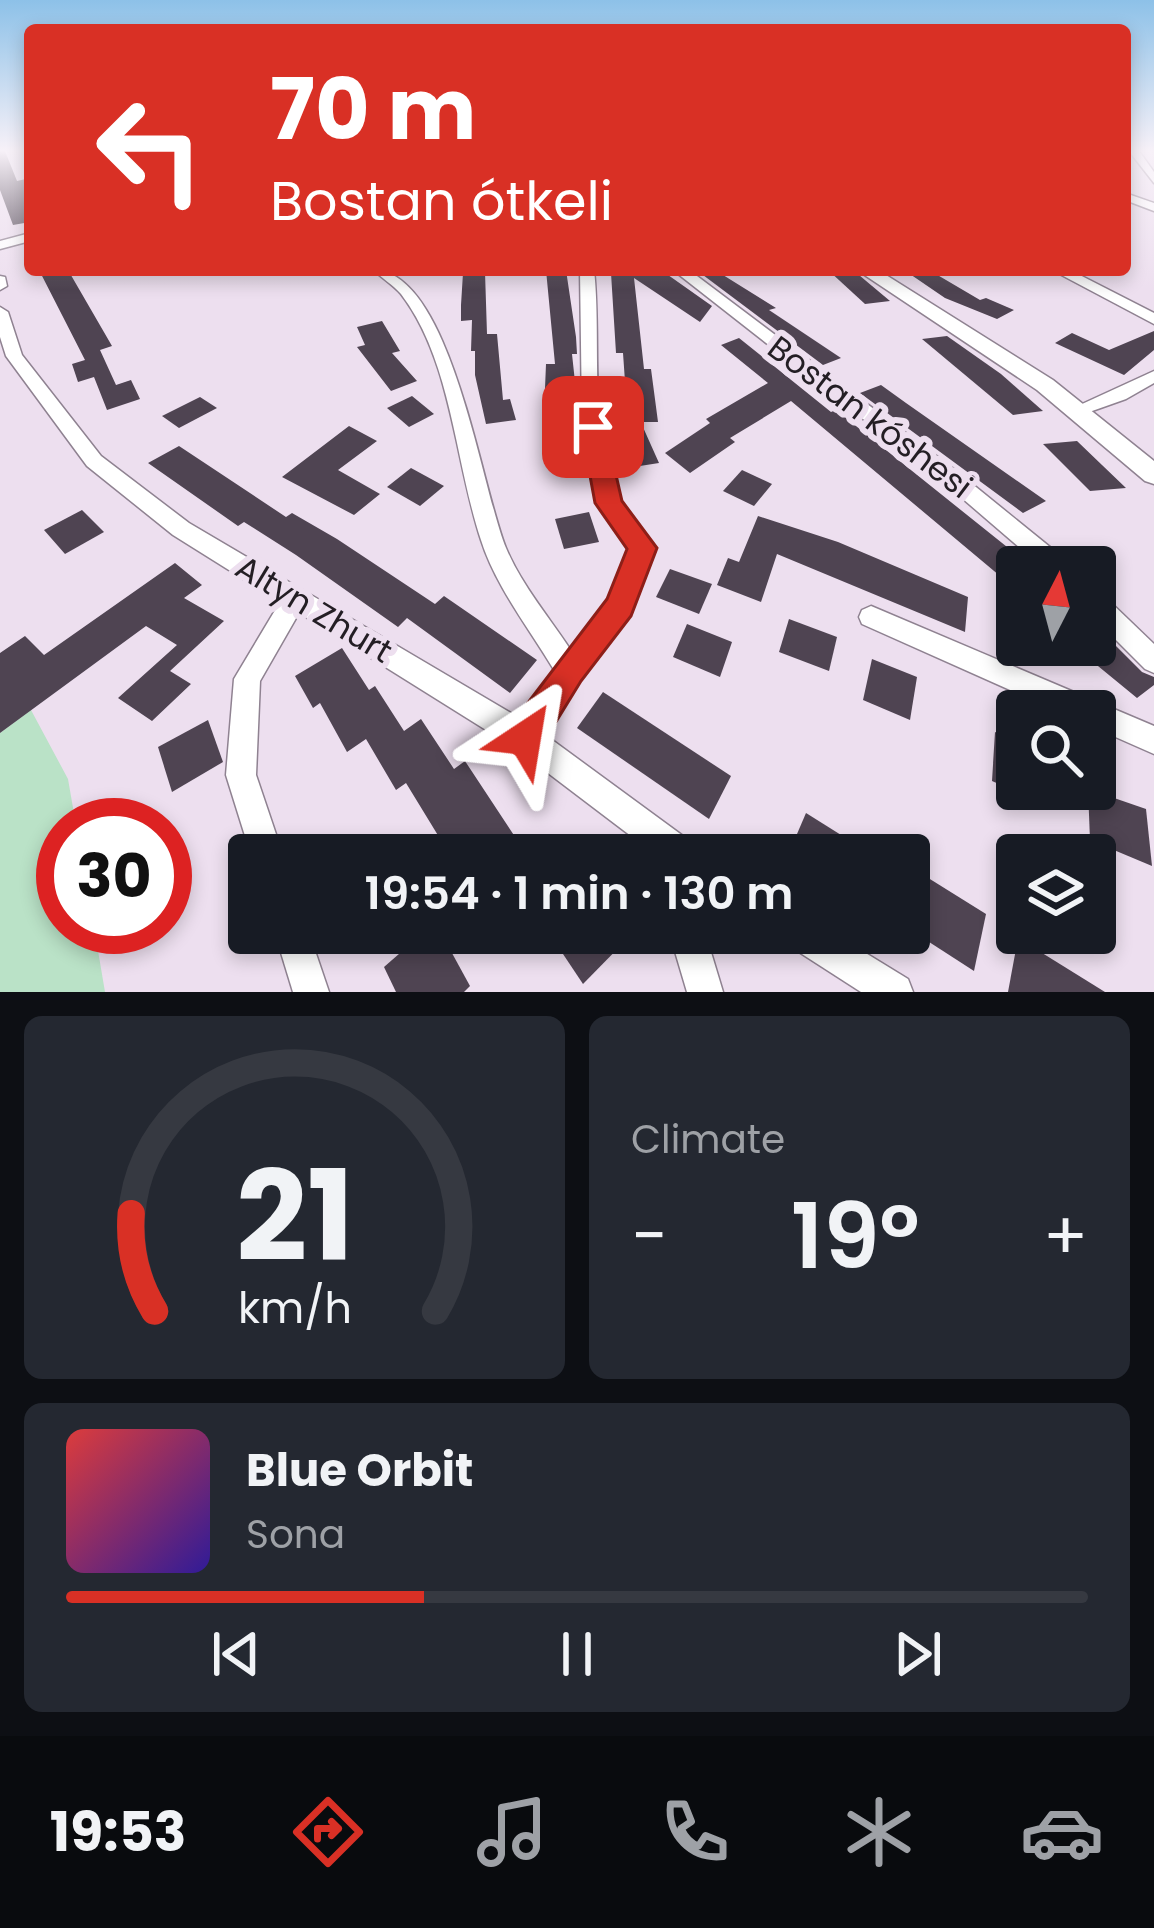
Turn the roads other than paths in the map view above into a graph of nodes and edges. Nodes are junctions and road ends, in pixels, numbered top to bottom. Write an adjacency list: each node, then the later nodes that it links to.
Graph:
1 (393, 276): 16 (street)
2 (587, 276): 16 (street)
3 (688, 276): 11 (street, Bostan kóshesi)
4 (875, 276): 9 (main road)
5 (1071, 276): 7 (street)
6 (0, 312): 12 (street, Altyn Zhurt)
7 (1154, 319)
8 (1154, 376): 9 (street)
9 (1078, 410): 10 (main road)
10 (1154, 475)
11 (1033, 546)
12 (296, 597): 19 (street, Altyn Zhurt); 21 (street)
13 (871, 617): 17 (street)
14 (1116, 624): 15 (street)
15 (1154, 661)
16 (569, 670): 19 (street)
17 (1041, 690)
18 (1116, 723): 20 (street)
19 (525, 738): 22 (street, Altyn Zhurt)
20 (1154, 740)
21 (260, 834)
22 (655, 834)
23 (299, 954): 26 (street)
24 (694, 954): 27 (street)
25 (834, 954): 28 (street)
26 (311, 992)
27 (705, 992)
28 (895, 992)

